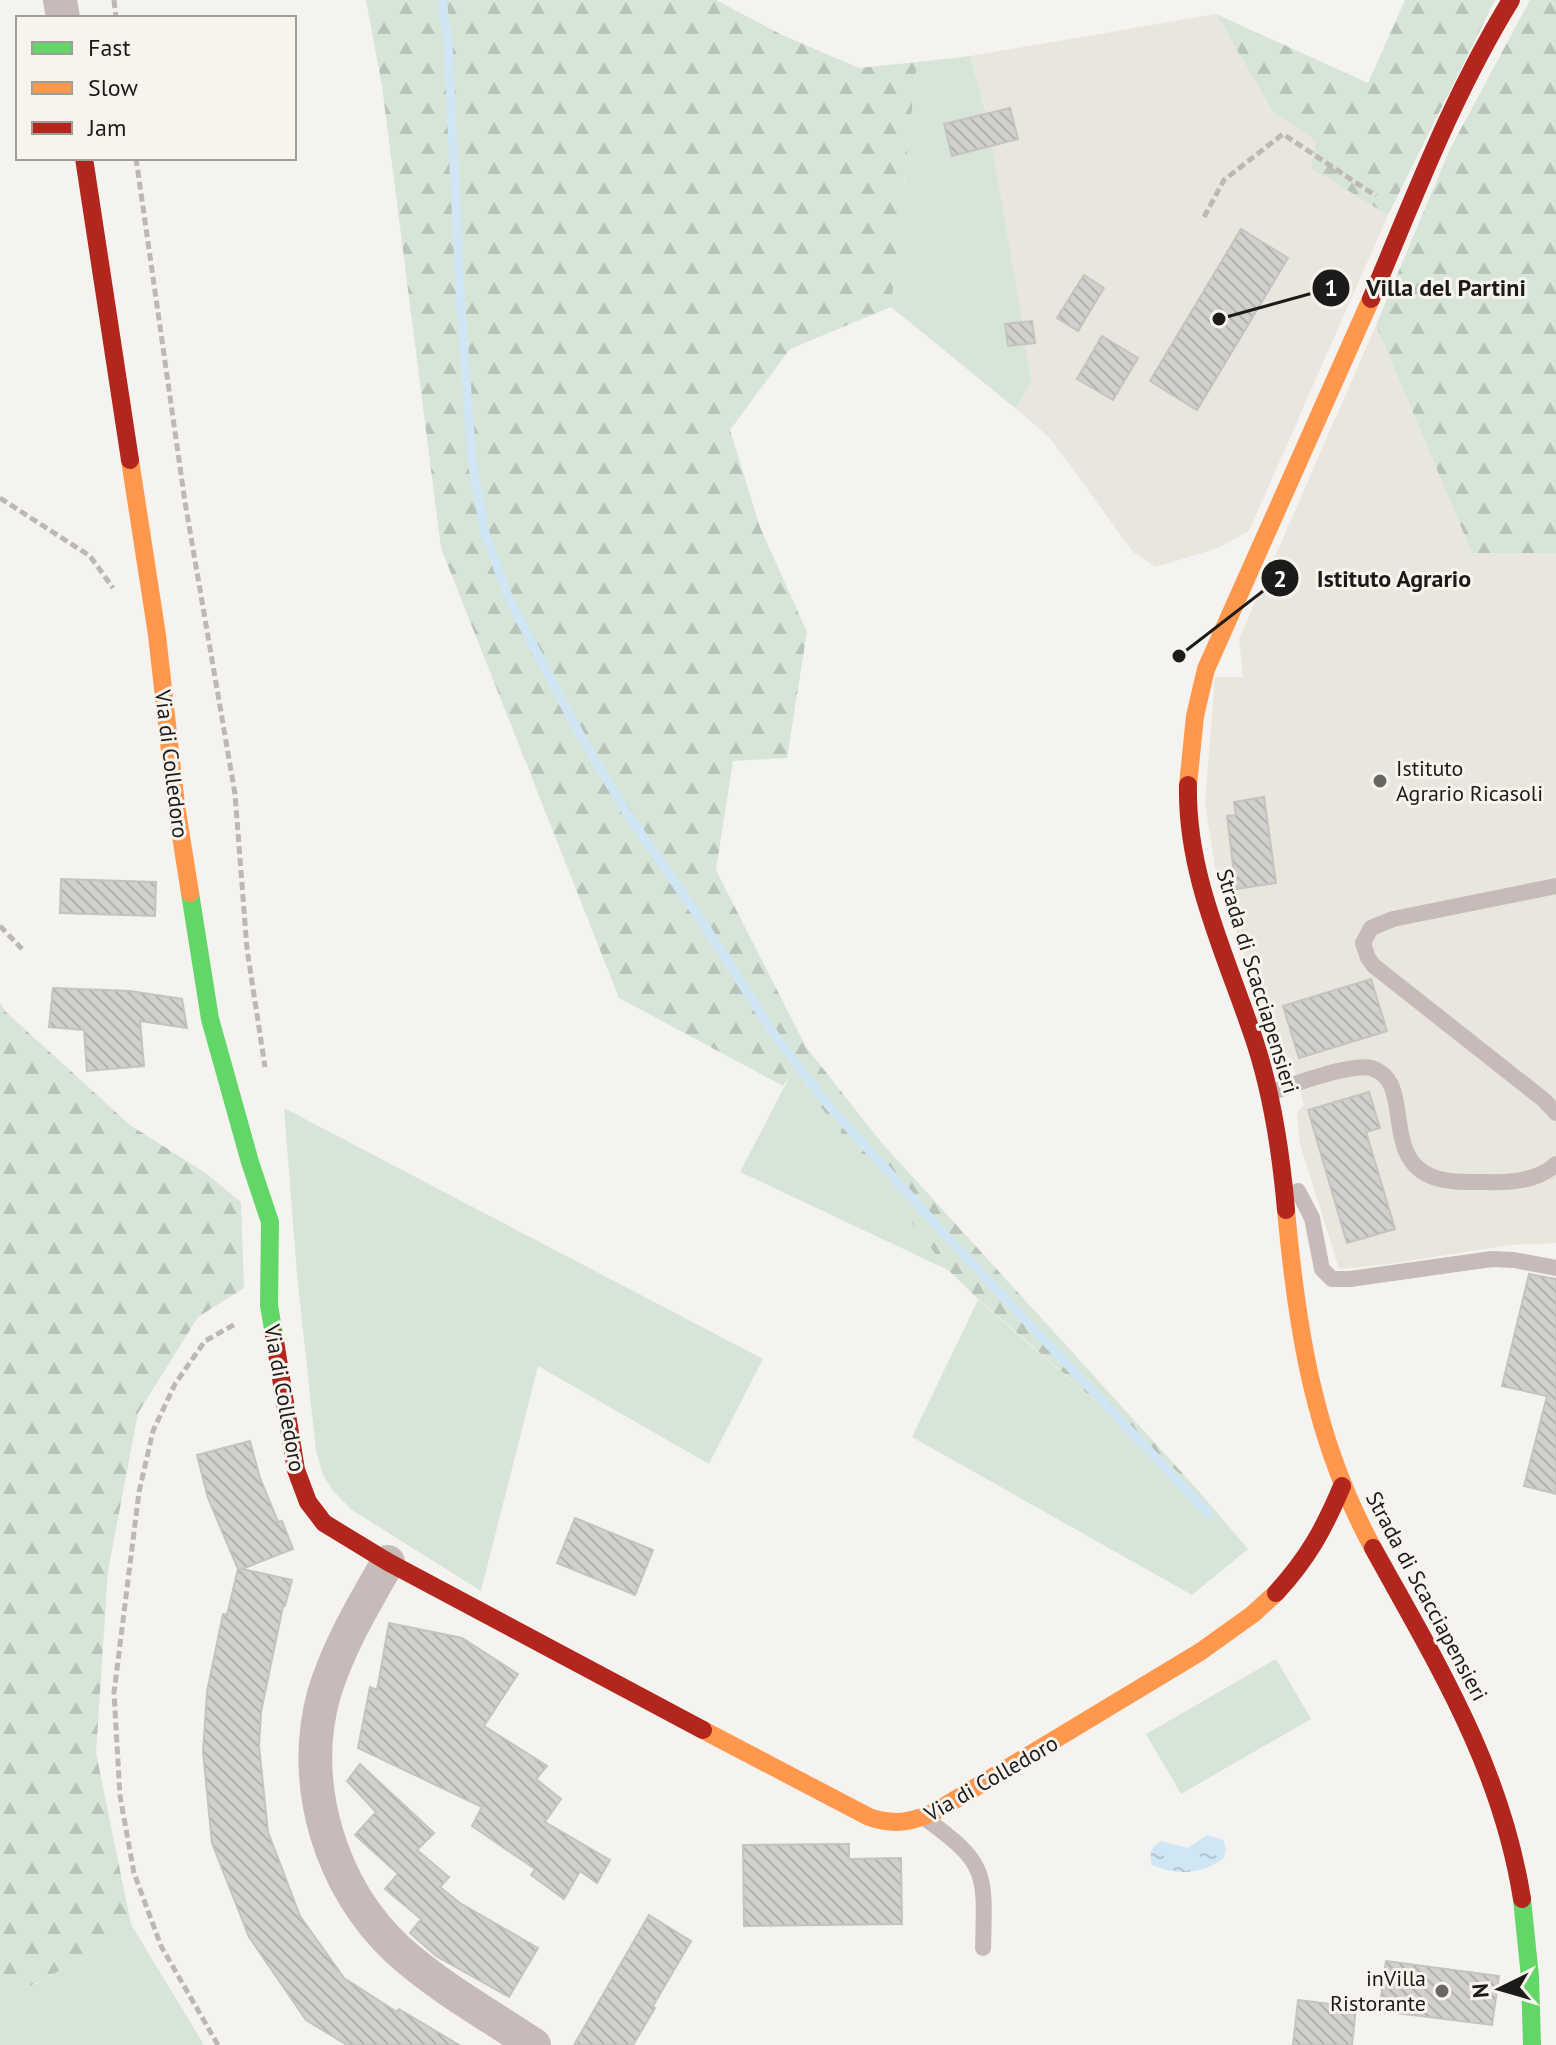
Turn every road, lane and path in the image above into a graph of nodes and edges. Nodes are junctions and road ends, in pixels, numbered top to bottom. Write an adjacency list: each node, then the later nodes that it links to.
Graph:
1 (1511, 0): 5 (street, Strada di Scacciapensieri)
2 (84, 160): 17 (street, Via di Colledoro)
3 (136, 160): 11 (path)
4 (1204, 217): 5 (path)
5 (1406, 218): 12 (street, Strada di Scacciapensieri)
6 (0, 498): 7 (path)
7 (116, 591)
8 (1556, 886): 13 (lane)
9 (0, 926): 10 (path)
10 (22, 949)
11 (265, 1071)
12 (1269, 1094): 14 (lane); 15 (street, Strada di Scacciapensieri)
13 (1556, 1113)
14 (1556, 1164)
15 (1283, 1171): 16 (lane); 18 (street, Strada di Scacciapensieri)
16 (1556, 1268)
17 (269, 1305): 19 (street, Via di Colledoro); 22 (path)
18 (1342, 1486): 20 (street, Via di Colledoro); 24 (street, Strada di Scacciapensieri)
19 (388, 1562): 20 (street, Via di Colledoro); 23 (street)
20 (924, 1818): 21 (lane)
21 (983, 1948)
22 (218, 2045)
23 (534, 2045)
24 (1532, 2045)

